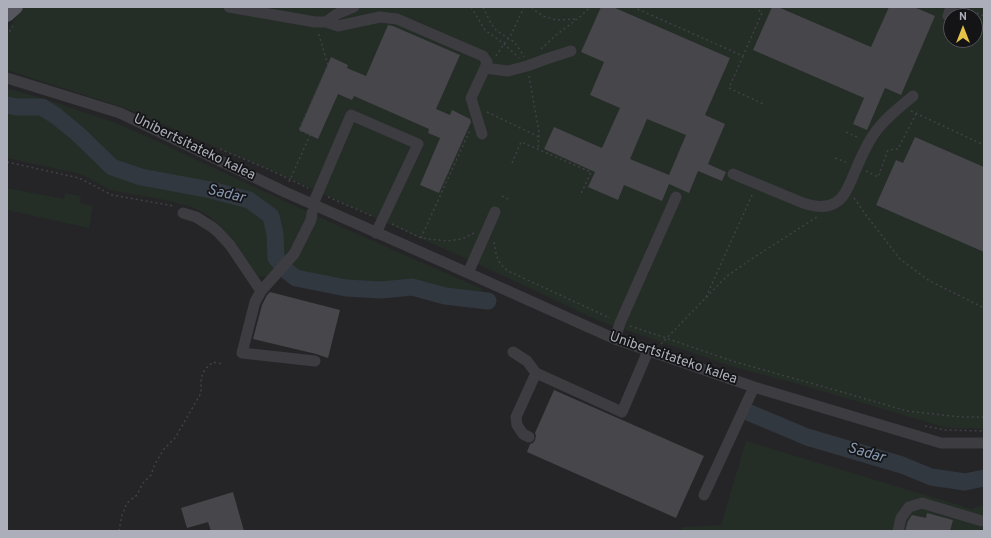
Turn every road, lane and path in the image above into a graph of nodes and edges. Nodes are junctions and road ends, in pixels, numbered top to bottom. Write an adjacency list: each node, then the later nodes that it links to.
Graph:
1 (16, 7): 11 (main road)
2 (230, 7): 13 (street)
3 (354, 7): 13 (street)
4 (471, 7): 15 (path)
5 (483, 7): 14 (path)
6 (524, 7): 14 (path)
7 (532, 7): 12 (path)
8 (590, 7): 12 (path)
9 (633, 7): 18 (path)
10 (757, 8): 18 (path)
11 (7, 15)
12 (578, 19): 16 (path)
13 (320, 22): 19 (street); 37 (path)
14 (509, 38): 15 (path); 20 (path)
15 (504, 44): 19 (path); 20 (path)
16 (541, 50)
17 (571, 51): 20 (street)
18 (743, 56): 23 (path)
19 (485, 62): 20 (street); 25 (street)
20 (527, 66): 29 (path)
21 (7, 78): 40 (street, Unibertsitateko kalea)
22 (913, 96): 24 (street)
23 (763, 104)
24 (901, 107): 26 (path); 30 (street)
25 (475, 111): 28 (street); 29 (path); 53 (path)
26 (916, 114): 31 (path); 36 (path)
27 (846, 132): 30 (path)
28 (482, 134)
29 (539, 137): 32 (path)
30 (868, 142): 39 (street)
31 (984, 145)
32 (538, 149): 34 (path); 43 (path)
33 (7, 162): 47 (path)
34 (512, 163)
35 (733, 174): 38 (street)
36 (878, 177)
37 (290, 179): 40 (path); 41 (path)
38 (757, 184): 39 (street); 57 (path)
39 (847, 188): 58 (path)
40 (285, 192): 46 (street, Unibertsitateko kalea)
41 (318, 193): 46 (street); 50 (path); 50 (street)
42 (502, 196): 45 (path)
43 (580, 196)
44 (676, 197): 59 (street)
45 (508, 199)
46 (313, 209): 51 (street, Unibertsitateko kalea); 56 (street)
47 (179, 210): 56 (street)
48 (495, 212): 55 (street)
49 (819, 216): 57 (path)
50 (382, 220): 51 (street); 53 (path)
51 (376, 233): 55 (street, Unibertsitateko kalea)
52 (474, 233): 53 (path)
53 (421, 238)
54 (494, 242): 59 (path)
55 (468, 273): 61 (street, Unibertsitateko kalea)
56 (260, 291): 64 (street)
57 (705, 300): 60 (path)
58 (984, 308)
59 (620, 323): 60 (path); 61 (street)
60 (666, 338): 62 (path); 68 (path)
61 (615, 340): 62 (street, Unibertsitateko kalea)
62 (653, 350): 66 (street); 67 (street, Unibertsitateko kalea)
63 (513, 352): 66 (street)
64 (315, 361)
65 (222, 364): 73 (path)
66 (536, 373): 69 (street)
67 (754, 387): 70 (street, Unibertsitateko kalea); 71 (street)
68 (984, 417)
69 (529, 438)
70 (984, 443)
71 (704, 496)
72 (981, 524): 74 (street)
73 (119, 531)
74 (898, 531)

